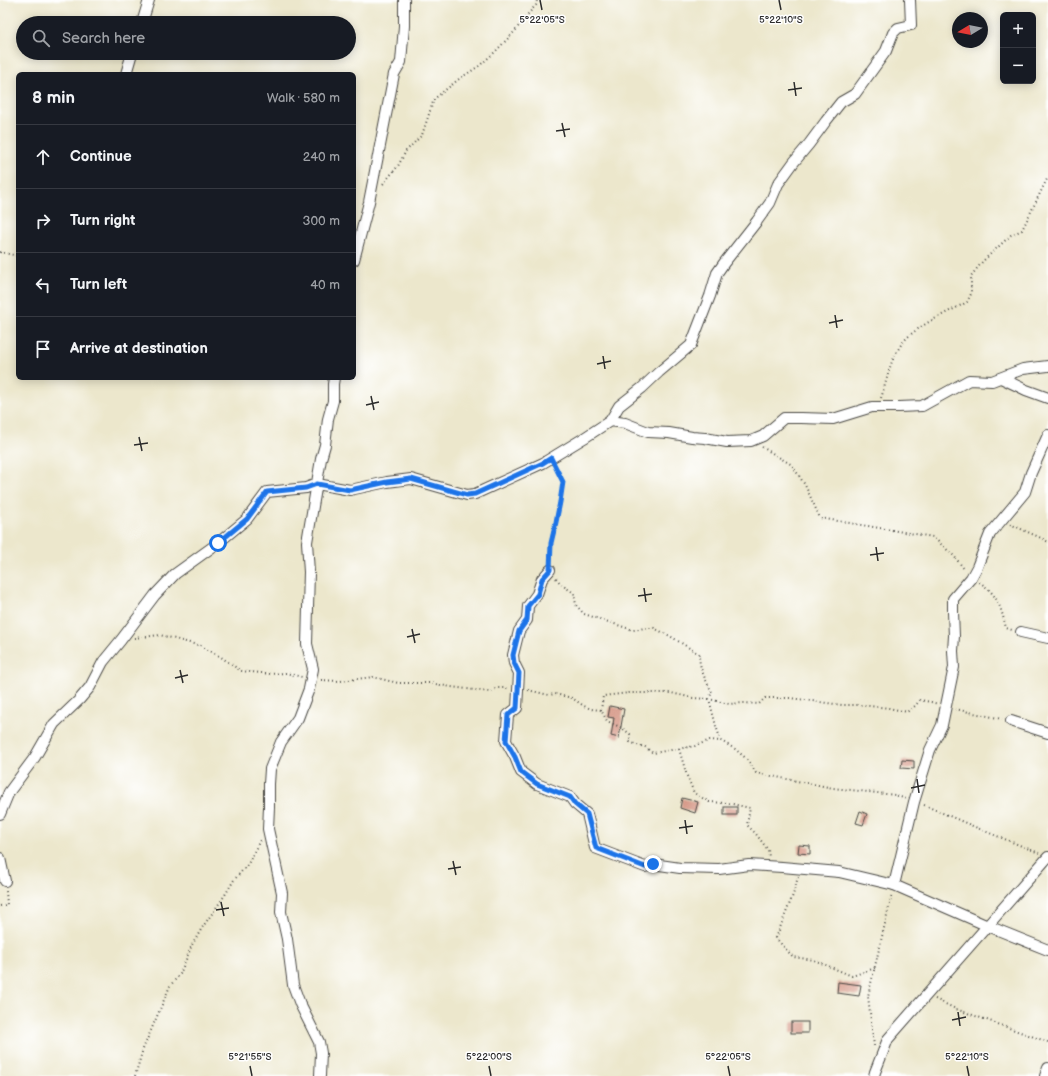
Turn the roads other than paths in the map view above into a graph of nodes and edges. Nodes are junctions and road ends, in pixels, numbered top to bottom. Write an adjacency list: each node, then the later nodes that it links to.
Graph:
1 (149, 0): 4 (street)
2 (404, 0): 7 (street)
3 (910, 0): 12 (street)
4 (144, 16)
5 (130, 60): 6 (street)
6 (127, 72)
7 (356, 252)
8 (1048, 366): 9 (street)
9 (1001, 378): 11 (street); 12 (street)
10 (334, 380): 14 (street)
11 (1048, 398)
12 (610, 421): 14 (street)
13 (1048, 435): 24 (street)
14 (317, 484): 20 (street); 28 (street)
15 (550, 570): 24 (street)
16 (1020, 632): 17 (street)
17 (1048, 638)
18 (1011, 721): 19 (street)
19 (1048, 733)
20 (0, 814)
21 (1044, 856): 25 (street)
22 (0, 858): 23 (street)
23 (5, 881)
24 (894, 885): 25 (street)
25 (988, 926): 26 (street); 29 (street)
26 (1048, 950)
27 (1048, 1068): 30 (street)
28 (320, 1076)
29 (874, 1076)
30 (1046, 1076)

